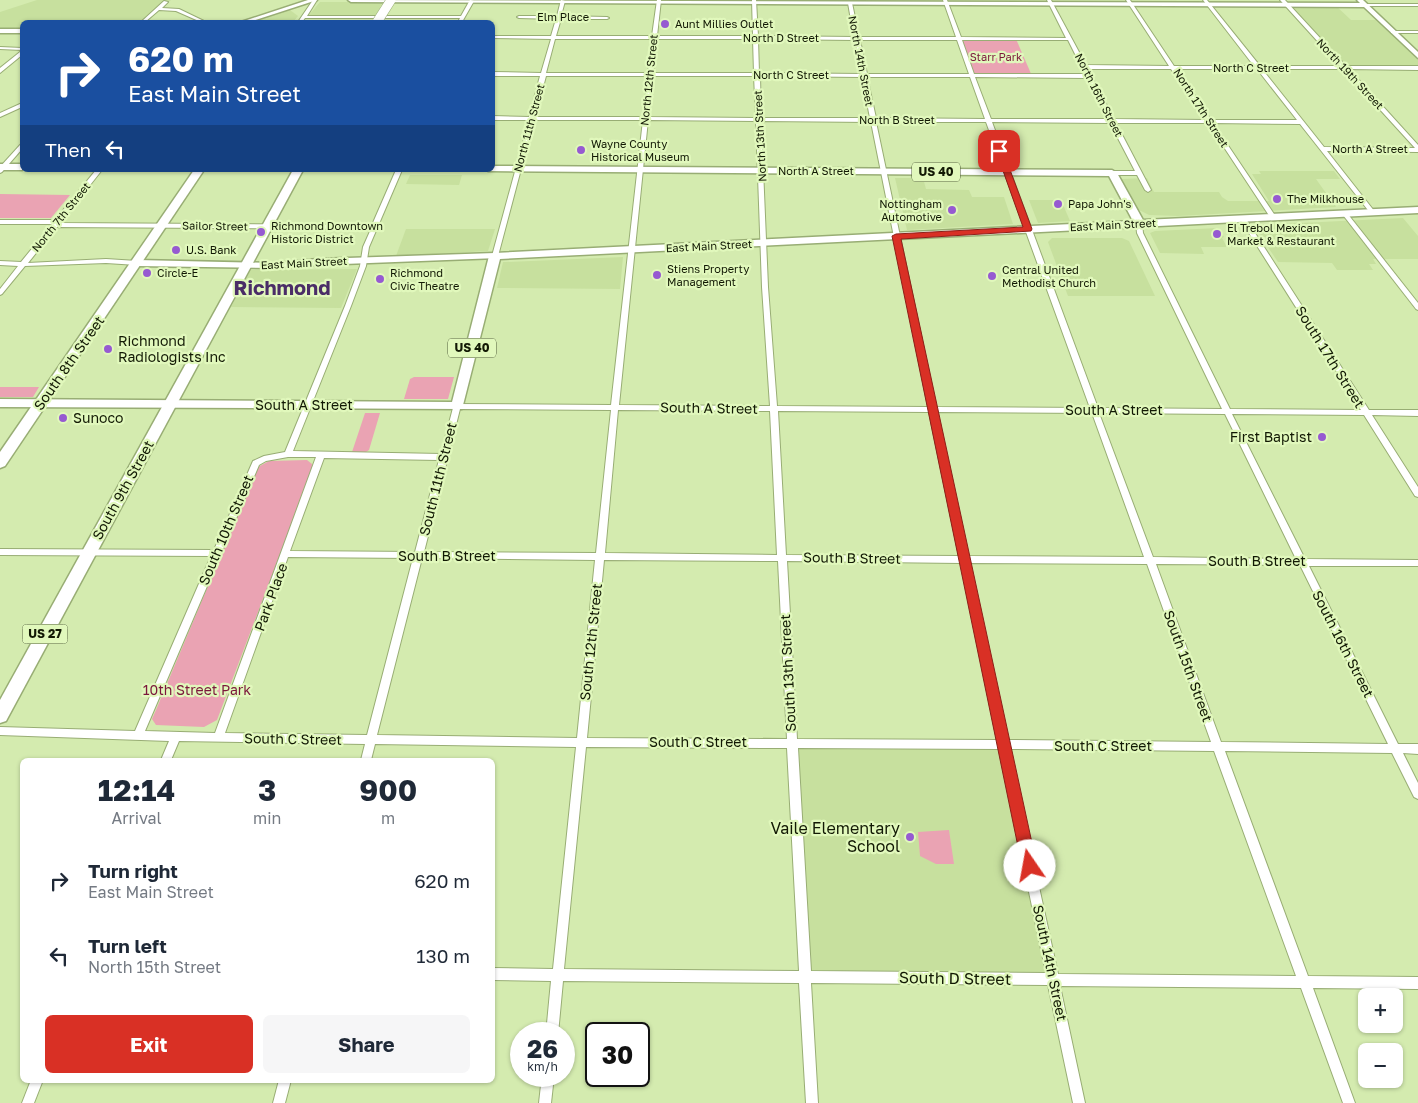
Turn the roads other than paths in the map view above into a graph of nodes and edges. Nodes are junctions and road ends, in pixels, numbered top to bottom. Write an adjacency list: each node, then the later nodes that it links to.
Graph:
1 (314, 0): 19 (street); 25 (street)
2 (351, 0): 3 (street)
3 (391, 0): 4 (street); 27 (main road, bridge)
4 (397, 0): 5 (street); 28 (main road)
5 (472, 1): 6 (street); 29 (street)
6 (564, 1): 7 (street); 21 (street, North 11th Street)
7 (658, 1): 8 (street); 36 (street, North 12th Street)
8 (754, 1): 16 (street); 37 (street, North 13th Street)
9 (166, 2): 18 (street)
10 (946, 2): 11 (street); 16 (street); 39 (street, South 15th Street)
11 (1050, 2): 12 (street); 40 (street, North 16th Street)
12 (1130, 2): 13 (street); 46 (street, North 17th Street)
13 (1207, 2): 14 (street); 47 (street)
14 (1284, 2): 15 (street); 48 (street, North 19th Street)
15 (1363, 2): 17 (street); 32 (street)
16 (850, 3): 38 (street, North 14th Street)
17 (1418, 5)
18 (158, 9): 23 (street); 24 (street)
19 (304, 16): 26 (street); 29 (street)
20 (519, 17): 21 (street, Elm Place)
21 (559, 17): 22 (street, Elm Place); 35 (street, North 11th Street)
22 (607, 18)
23 (145, 20)
24 (200, 20)
25 (250, 20)
26 (301, 20)
27 (378, 20)
28 (385, 20)
29 (462, 20)
30 (0, 31): 31 (street)
31 (20, 31)
32 (1393, 32): 33 (street); 44 (street)
33 (1418, 32)
34 (495, 37): 35 (street, North D Street)
35 (553, 37): 36 (street, North D Street); 52 (street, North 11th Street)
36 (654, 38): 37 (street, North D Street); 53 (street, North 12th Street)
37 (755, 38): 38 (street, North D Street); 54 (street, North 13th Street)
38 (856, 38): 39 (street, North D Street); 55 (street, North 14th Street)
39 (960, 39): 40 (street, North D Street); 56 (street, South 15th Street)
40 (1070, 39): 45 (street, North 16th Street)
41 (0, 48): 42 (street)
42 (20, 49)
43 (20, 55): 50 (street)
44 (1418, 56)
45 (1085, 67): 46 (street, North C Street); 57 (street, North 16th Street)
46 (1174, 68): 47 (street, North C Street); 67 (street, North 17th Street)
47 (1259, 68): 48 (street, North C Street); 68 (street)
48 (1344, 68): 49 (street, North C Street); 71 (street, North 19th Street)
49 (1418, 68)
50 (0, 71)
51 (495, 74): 52 (street, North C Street)
52 (544, 74): 53 (street, North C Street); 61 (street, North 11th Street)
53 (650, 74): 54 (street, North C Street); 62 (street, North 12th Street)
54 (757, 75): 55 (street, North C Street); 63 (street, North 13th Street)
55 (864, 75): 56 (street, North C Street); 64 (street, North 14th Street)
56 (973, 76): 57 (street, North C Street); 65 (street, South 15th Street)
57 (1090, 76): 66 (street, North 16th Street)
58 (20, 106): 59 (street)
59 (0, 115)
60 (495, 118): 61 (street, North B Street)
61 (532, 118): 62 (street, North B Street); 75 (street, North 11th Street)
62 (645, 119): 63 (street, North B Street); 76 (street, North 12th Street)
63 (759, 119): 64 (street, North B Street); 77 (street, North 13th Street)
64 (873, 120): 65 (street, North B Street); 82 (street, North 14th Street)
65 (989, 120): 66 (street, North B Street); 83 (street, South 15th Street)
66 (1112, 121): 67 (street, North B Street); 84 (street, North 16th Street)
67 (1208, 121): 68 (street, North B Street); 90 (street, North 17th Street)
68 (1301, 122): 70 (street)
69 (20, 148): 73 (street)
70 (1322, 149): 71 (street, North A Street); 88 (street)
71 (1418, 149)
72 (20, 168): 73 (main road)
73 (1, 169)
74 (495, 169): 75 (main road, North A Street / US 40)
75 (518, 169): 76 (main road, North A Street / US 40); 102 (street, North 11th Street)
76 (639, 170): 77 (main road, North A Street / US 40); 101 (street, North 12th Street)
77 (761, 171): 82 (main road, North A Street / US 40); 100 (street, North 13th Street)
78 (97, 172): 94 (street, North 7th Street)
79 (198, 172): 95 (main road, South 8th Street)
80 (297, 172): 96 (main road, US 27)
81 (398, 172): 97 (street)
82 (884, 172): 83 (main road, North A Street / US 40); 99 (street, North 14th Street)
83 (1007, 172): 85 (main road, North A Street / US 40); 98 (street, South 15th Street)
84 (1140, 172): 85 (street, North A Street); 86 (street, North 16th Street)
85 (1112, 173): 93 (main road)
86 (1148, 190)
87 (1418, 210): 88 (main road, East Main Street)
88 (1373, 213): 89 (main road, East Main Street)
89 (1345, 214): 90 (main road, East Main Street); 109 (street)
90 (1273, 217): 91 (main road, East Main Street)
91 (1243, 219): 93 (main road, East Main Street); 120 (street, South 17th Street)
92 (0, 222): 94 (street, Sailor Street)
93 (1139, 223): 98 (main road, East Main Street); 119 (street, South 16th Street)
94 (56, 224): 95 (street, Sailor Street); 106 (street, North 7th Street)
95 (161, 226): 96 (street, Sailor Street); 105 (main road, South 8th Street)
96 (269, 227): 97 (street, Sailor Street); 107 (main road, US 27)
97 (375, 227): 103 (street)
98 (1028, 229): 99 (main road, East Main Street); 118 (street, South 15th Street)
99 (896, 236): 100 (main road, East Main Street); 117 (street, South 14th Street)
100 (764, 243): 101 (main road, East Main Street); 116 (street, South 13th Street)
101 (631, 250): 102 (main road, East Main Street); 115 (street, South 12th Street)
102 (495, 256): 103 (street, East Main Street); 114 (main road, South 11th Street / US 40)
103 (363, 261): 107 (street, East Main Street); 113 (street)
104 (0, 263): 106 (street, East Main Street)
105 (137, 263): 106 (street, East Main Street); 107 (street, East Main Street); 111 (main road, South 8th Street)
106 (24, 264): 108 (street)
107 (248, 266): 112 (main road, South 9th Street / US 27)
108 (0, 293)
109 (1418, 308)
110 (0, 403): 111 (main road, South A Street)
111 (40, 404): 112 (main road, South A Street); 125 (main road, South 8th Street)
112 (170, 404): 113 (main road, South A Street); 128 (main road, South 9th Street / US 27)
113 (309, 405): 114 (main road, South A Street); 122 (street)
114 (457, 406): 115 (street, South A Street); 124 (street, South 11th Street)
115 (615, 407): 116 (street, South A Street); 132 (street, South 12th Street)
116 (774, 409): 117 (street, South A Street); 133 (street, South 13th Street)
117 (933, 409): 118 (street, South A Street); 134 (street, South 14th Street)
118 (1094, 410): 119 (street, South A Street); 135 (street, South 15th Street)
119 (1227, 411): 120 (street, South A Street); 136 (street, South 16th Street)
120 (1365, 412): 121 (street, South A Street); 126 (street, South 17th Street)
121 (1418, 413)
122 (288, 454): 123 (street); 129 (street, South 10th Street)
123 (322, 455): 124 (street); 130 (street, Park Place)
124 (443, 457): 131 (street, South 11th Street)
125 (0, 463)
126 (1418, 494)
127 (0, 552): 128 (street)
128 (89, 552): 129 (street); 138 (main road, South 9th Street / US 27)
129 (216, 553): 140 (street, South 10th Street)
130 (286, 554): 131 (street, South B Street); 142 (street, Park Place)
131 (419, 556): 132 (street, South B Street); 143 (street, South 11th Street)
132 (600, 556): 133 (street, South B Street); 144 (street, South 12th Street)
133 (782, 557): 134 (street, South B Street); 145 (street, South 13th Street)
134 (964, 559): 135 (street, South B Street); 146 (street, South 14th Street)
135 (1150, 560): 136 (street, South B Street); 148 (street, South 15th Street)
136 (1302, 561): 137 (street, South B Street); 149 (street, South 16th Street)
137 (1418, 563)
138 (0, 716)
139 (0, 731): 140 (street, South C Street)
140 (138, 736): 141 (street, South C Street)
141 (175, 737): 142 (street, South C Street); 151 (street)
142 (218, 737): 143 (street, South C Street)
143 (371, 740): 144 (street, South C Street); 152 (street, South 11th Street)
144 (582, 741): 145 (street, South C Street); 155 (street, South 12th Street)
145 (791, 742): 146 (street, South C Street); 156 (street, South 13th Street)
146 (1004, 745): 147 (street, South C Street); 157 (street, South 14th Street)
147 (1111, 746): 148 (street, South C Street)
148 (1218, 746): 149 (street, South C Street); 158 (street, South 15th Street)
149 (1396, 749): 150 (street, South C Street); 153 (street, South 16th Street)
150 (1418, 749)
151 (167, 758)
152 (366, 758)
153 (1418, 794)
154 (495, 974): 155 (street, South D Street)
155 (558, 974): 156 (street, South D Street); 160 (street, South 12th Street)
156 (806, 976): 157 (street, South D Street); 167 (street, South 13th Street)
157 (1053, 978): 158 (street, South D Street); 168 (street, South 14th Street)
158 (1304, 981): 159 (street, South D Street); 169 (street, South 15th Street)
159 (1418, 983)
160 (553, 1022)
161 (36, 1083): 164 (street)
162 (284, 1083): 165 (street)
163 (547, 1087): 166 (street)
164 (28, 1103)
165 (279, 1103)
166 (545, 1103)
167 (812, 1103)
168 (1079, 1103)
169 (1349, 1103)

